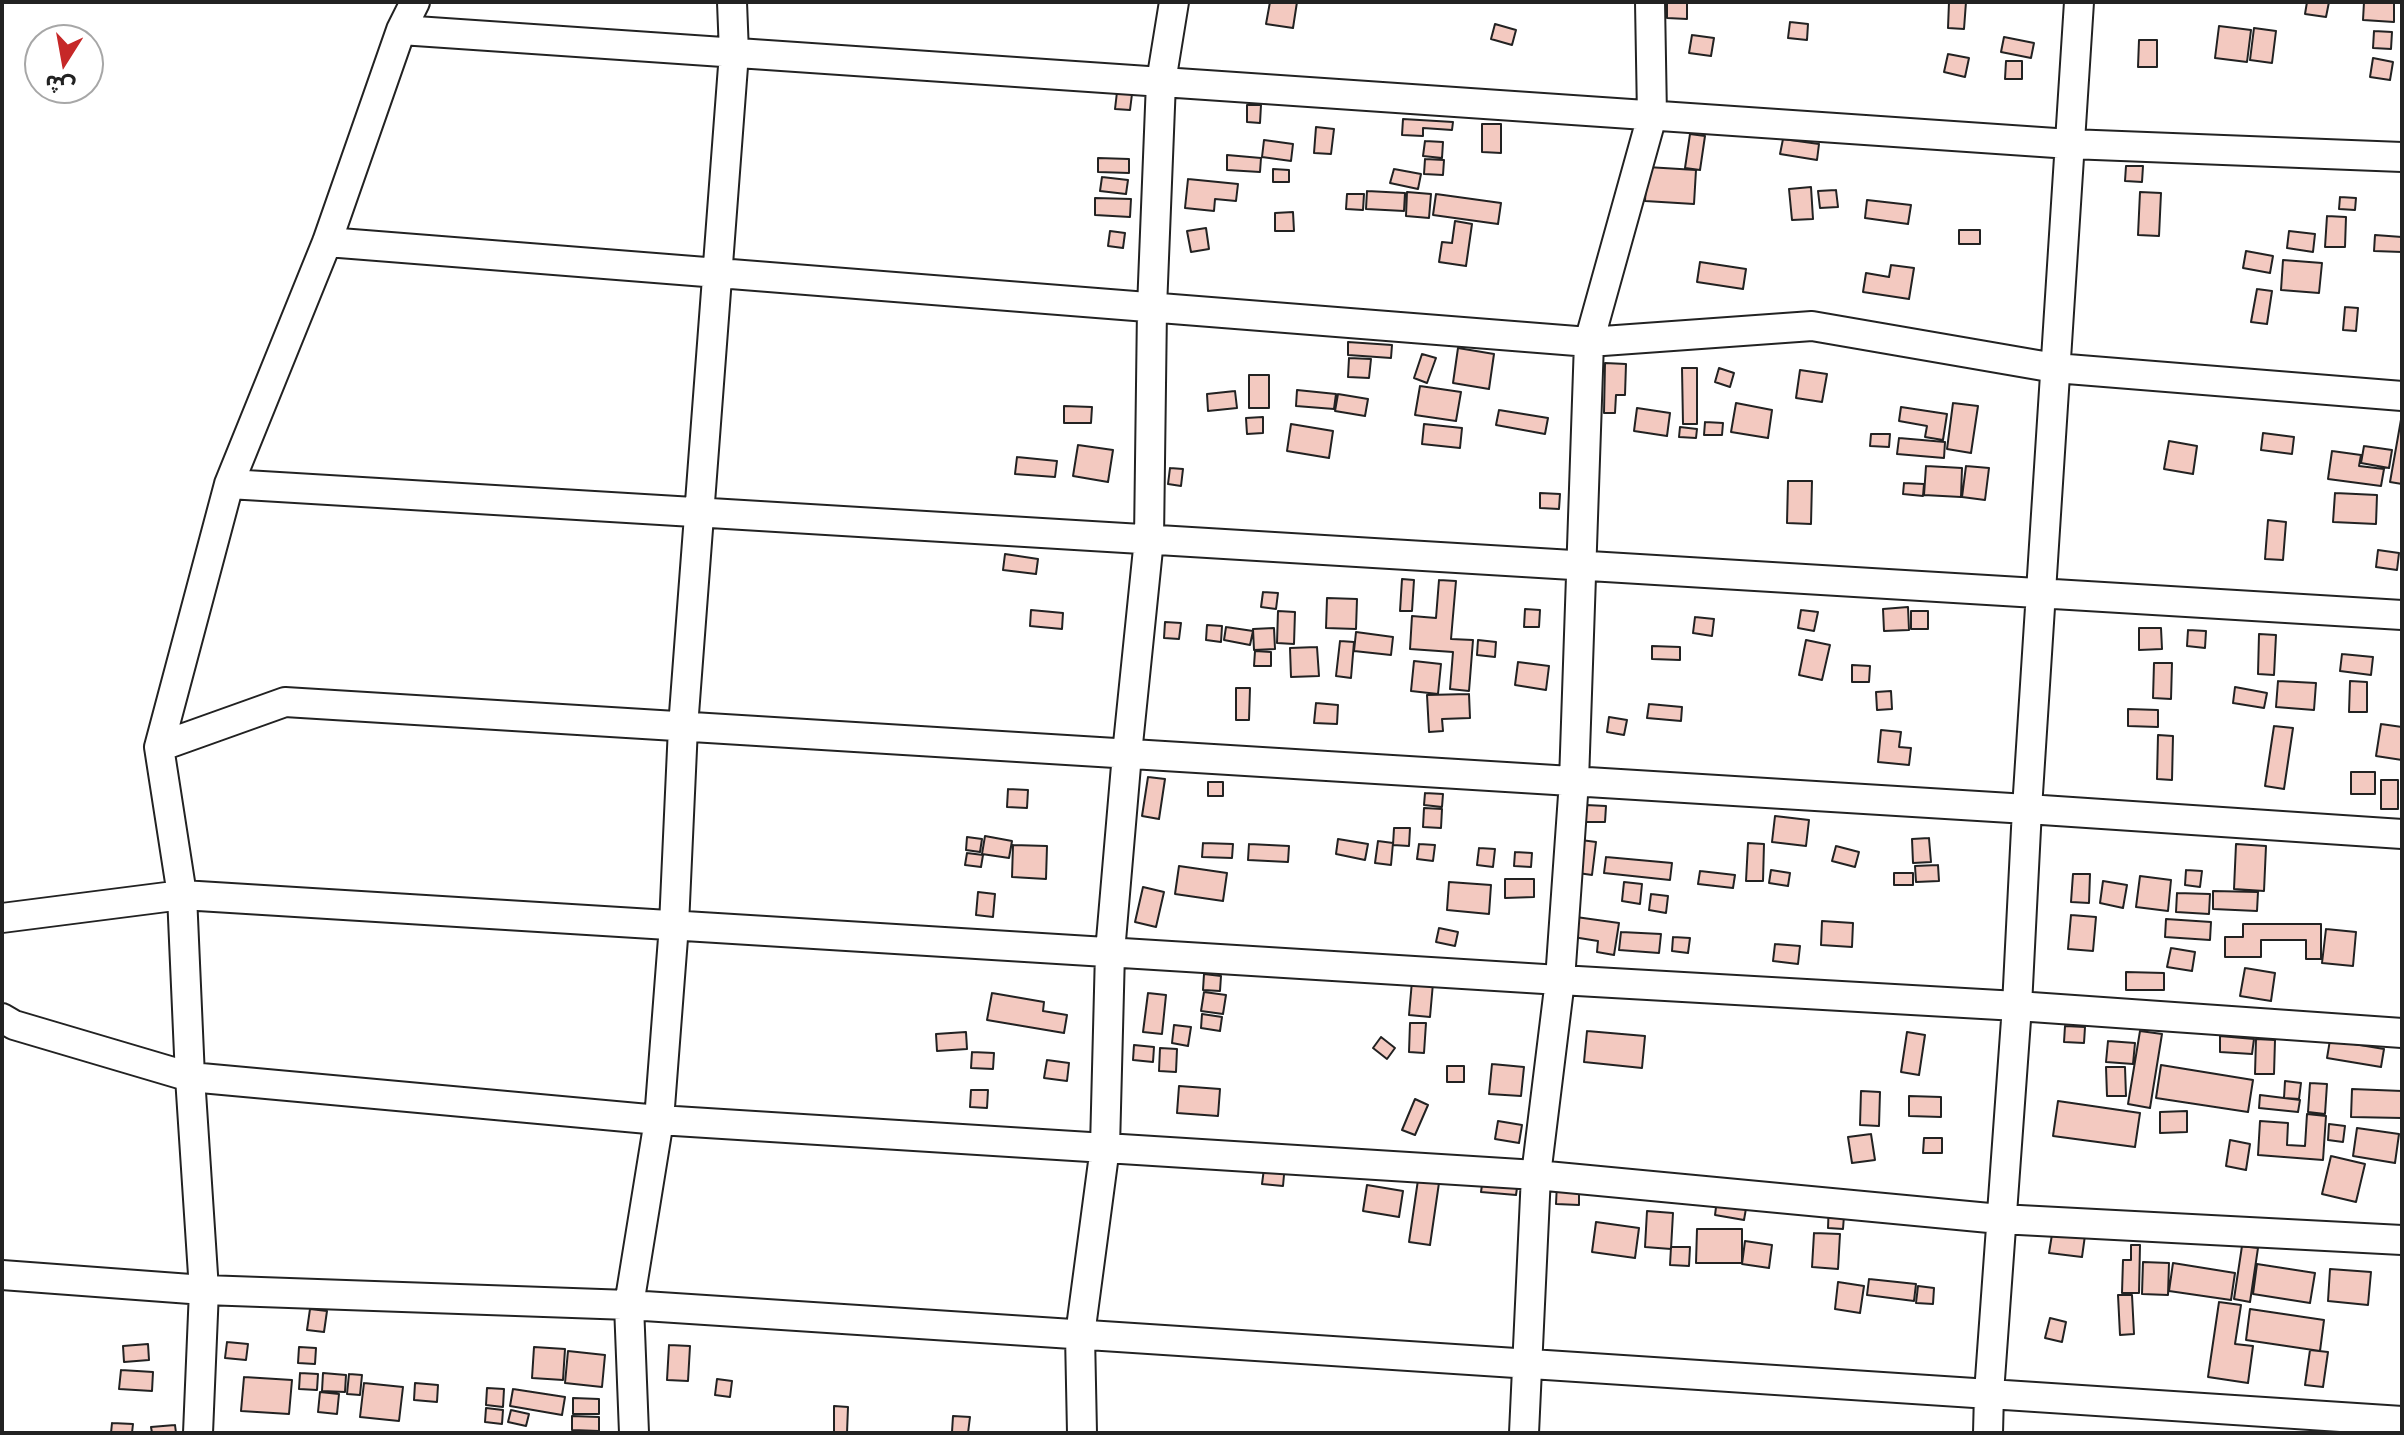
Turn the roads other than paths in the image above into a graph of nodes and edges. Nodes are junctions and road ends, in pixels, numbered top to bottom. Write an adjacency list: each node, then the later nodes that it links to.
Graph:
1 (415, 2): 6 (street)
2 (732, 2): 7 (street)
3 (1174, 2): 8 (street)
4 (1650, 2): 9 (street)
5 (2079, 2): 10 (street)
6 (401, 30): 7 (street); 12 (street)
7 (734, 53): 8 (street); 13 (street)
8 (1161, 82): 9 (street); 14 (street)
9 (1652, 116): 10 (street); 15 (street)
10 (2070, 144): 11 (street); 16 (street)
11 (2402, 157)
12 (327, 242): 13 (street); 18 (street)
13 (718, 273): 14 (street); 19 (street)
14 (1152, 308): 15 (street); 20 (street)
15 (1589, 342): 16 (street); 21 (street)
16 (2055, 368): 17 (street); 22 (street)
17 (2402, 396)
18 (229, 484): 19 (street); 25 (street)
19 (700, 513): 20 (street); 24 (street)
20 (1149, 539): 21 (street); 26 (street)
21 (1582, 566): 22 (street); 27 (street)
22 (2041, 593): 23 (street); 28 (street)
23 (2402, 615)
24 (683, 727): 25 (street); 26 (street); 32 (street)
25 (159, 747): 30 (street)
26 (1127, 754): 27 (street); 33 (street)
27 (1574, 781): 28 (street); 34 (street)
28 (2027, 809): 29 (street); 35 (street)
29 (2402, 834)
30 (182, 895): 31 (street); 32 (street); 38 (street)
31 (2, 918)
32 (674, 925): 33 (street); 39 (street)
33 (1110, 952): 34 (street); 40 (street)
34 (1560, 980): 35 (street); 41 (street)
35 (2017, 1006): 37 (street); 42 (street)
36 (2, 1018): 38 (street)
37 (2402, 1033)
38 (190, 1077): 39 (street); 45 (street)
39 (659, 1120): 40 (street); 46 (street)
40 (1105, 1147): 41 (street); 47 (street)
41 (1536, 1175): 42 (street); 48 (street)
42 (2000, 1219): 43 (street); 49 (street)
43 (2402, 1240)
44 (2, 1275): 45 (street)
45 (204, 1290): 46 (street); 51 (street)
46 (629, 1305): 47 (street); 52 (street)
47 (1080, 1335): 48 (street); 53 (street)
48 (1527, 1363): 49 (street); 54 (street)
49 (1989, 1393): 50 (street); 55 (street)
50 (2402, 1421)
51 (198, 1433)
52 (634, 1433)
53 (1082, 1433)
54 (1524, 1433)
55 (1988, 1433)

